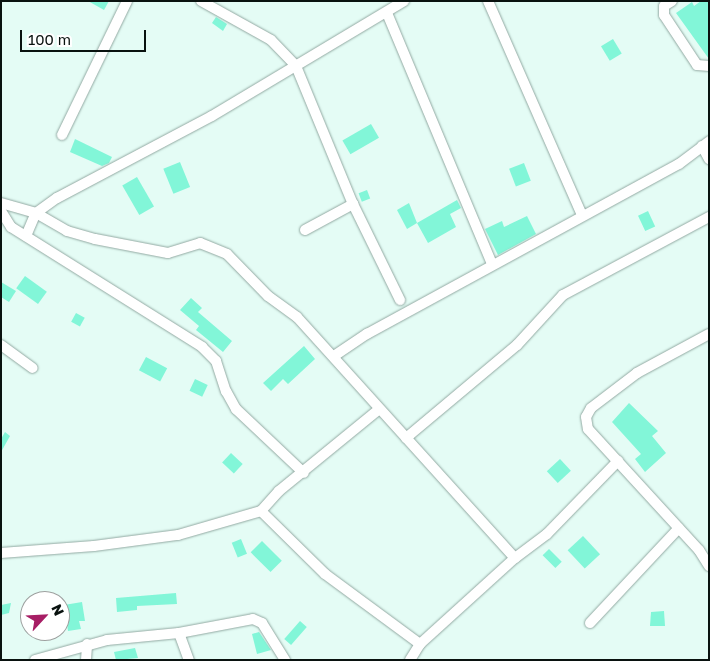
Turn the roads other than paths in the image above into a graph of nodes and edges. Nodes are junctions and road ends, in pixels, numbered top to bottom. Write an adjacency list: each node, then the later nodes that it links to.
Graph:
1 (127, 1): 9 (street)
2 (201, 1): 7 (street)
3 (404, 1): 6 (street)
4 (488, 1): 15 (street)
5 (672, 1): 8 (street)
6 (387, 13): 7 (street); 20 (street)
7 (296, 66): 13 (street); 14 (street)
8 (709, 66)
9 (62, 135)
10 (705, 144): 11 (street); 15 (street)
11 (709, 159)
12 (1, 203): 14 (street)
13 (353, 204): 18 (street); 21 (street)
14 (36, 213): 19 (street); 24 (street)
15 (582, 215): 20 (street)
16 (709, 217): 27 (street)
17 (2, 218): 19 (street)
18 (304, 230)
19 (26, 236): 29 (street)
20 (492, 264): 24 (street)
21 (400, 300)
22 (709, 334): 28 (street)
23 (1, 345): 25 (street)
24 (334, 356): 26 (street)
25 (33, 368)
26 (378, 410): 27 (street); 29 (street)
27 (406, 438): 33 (street)
28 (618, 461): 31 (street); 33 (street)
29 (304, 473): 30 (street)
30 (262, 511): 32 (street); 38 (street)
31 (679, 528): 34 (street); 35 (street)
32 (1, 553)
33 (515, 558): 38 (street)
34 (709, 566)
35 (590, 623)
36 (179, 633): 37 (street); 41 (street); 42 (street)
37 (87, 644): 39 (street); 40 (street)
38 (420, 644): 43 (street)
39 (35, 660)
40 (86, 660)
41 (189, 660)
42 (285, 660)
43 (410, 660)

